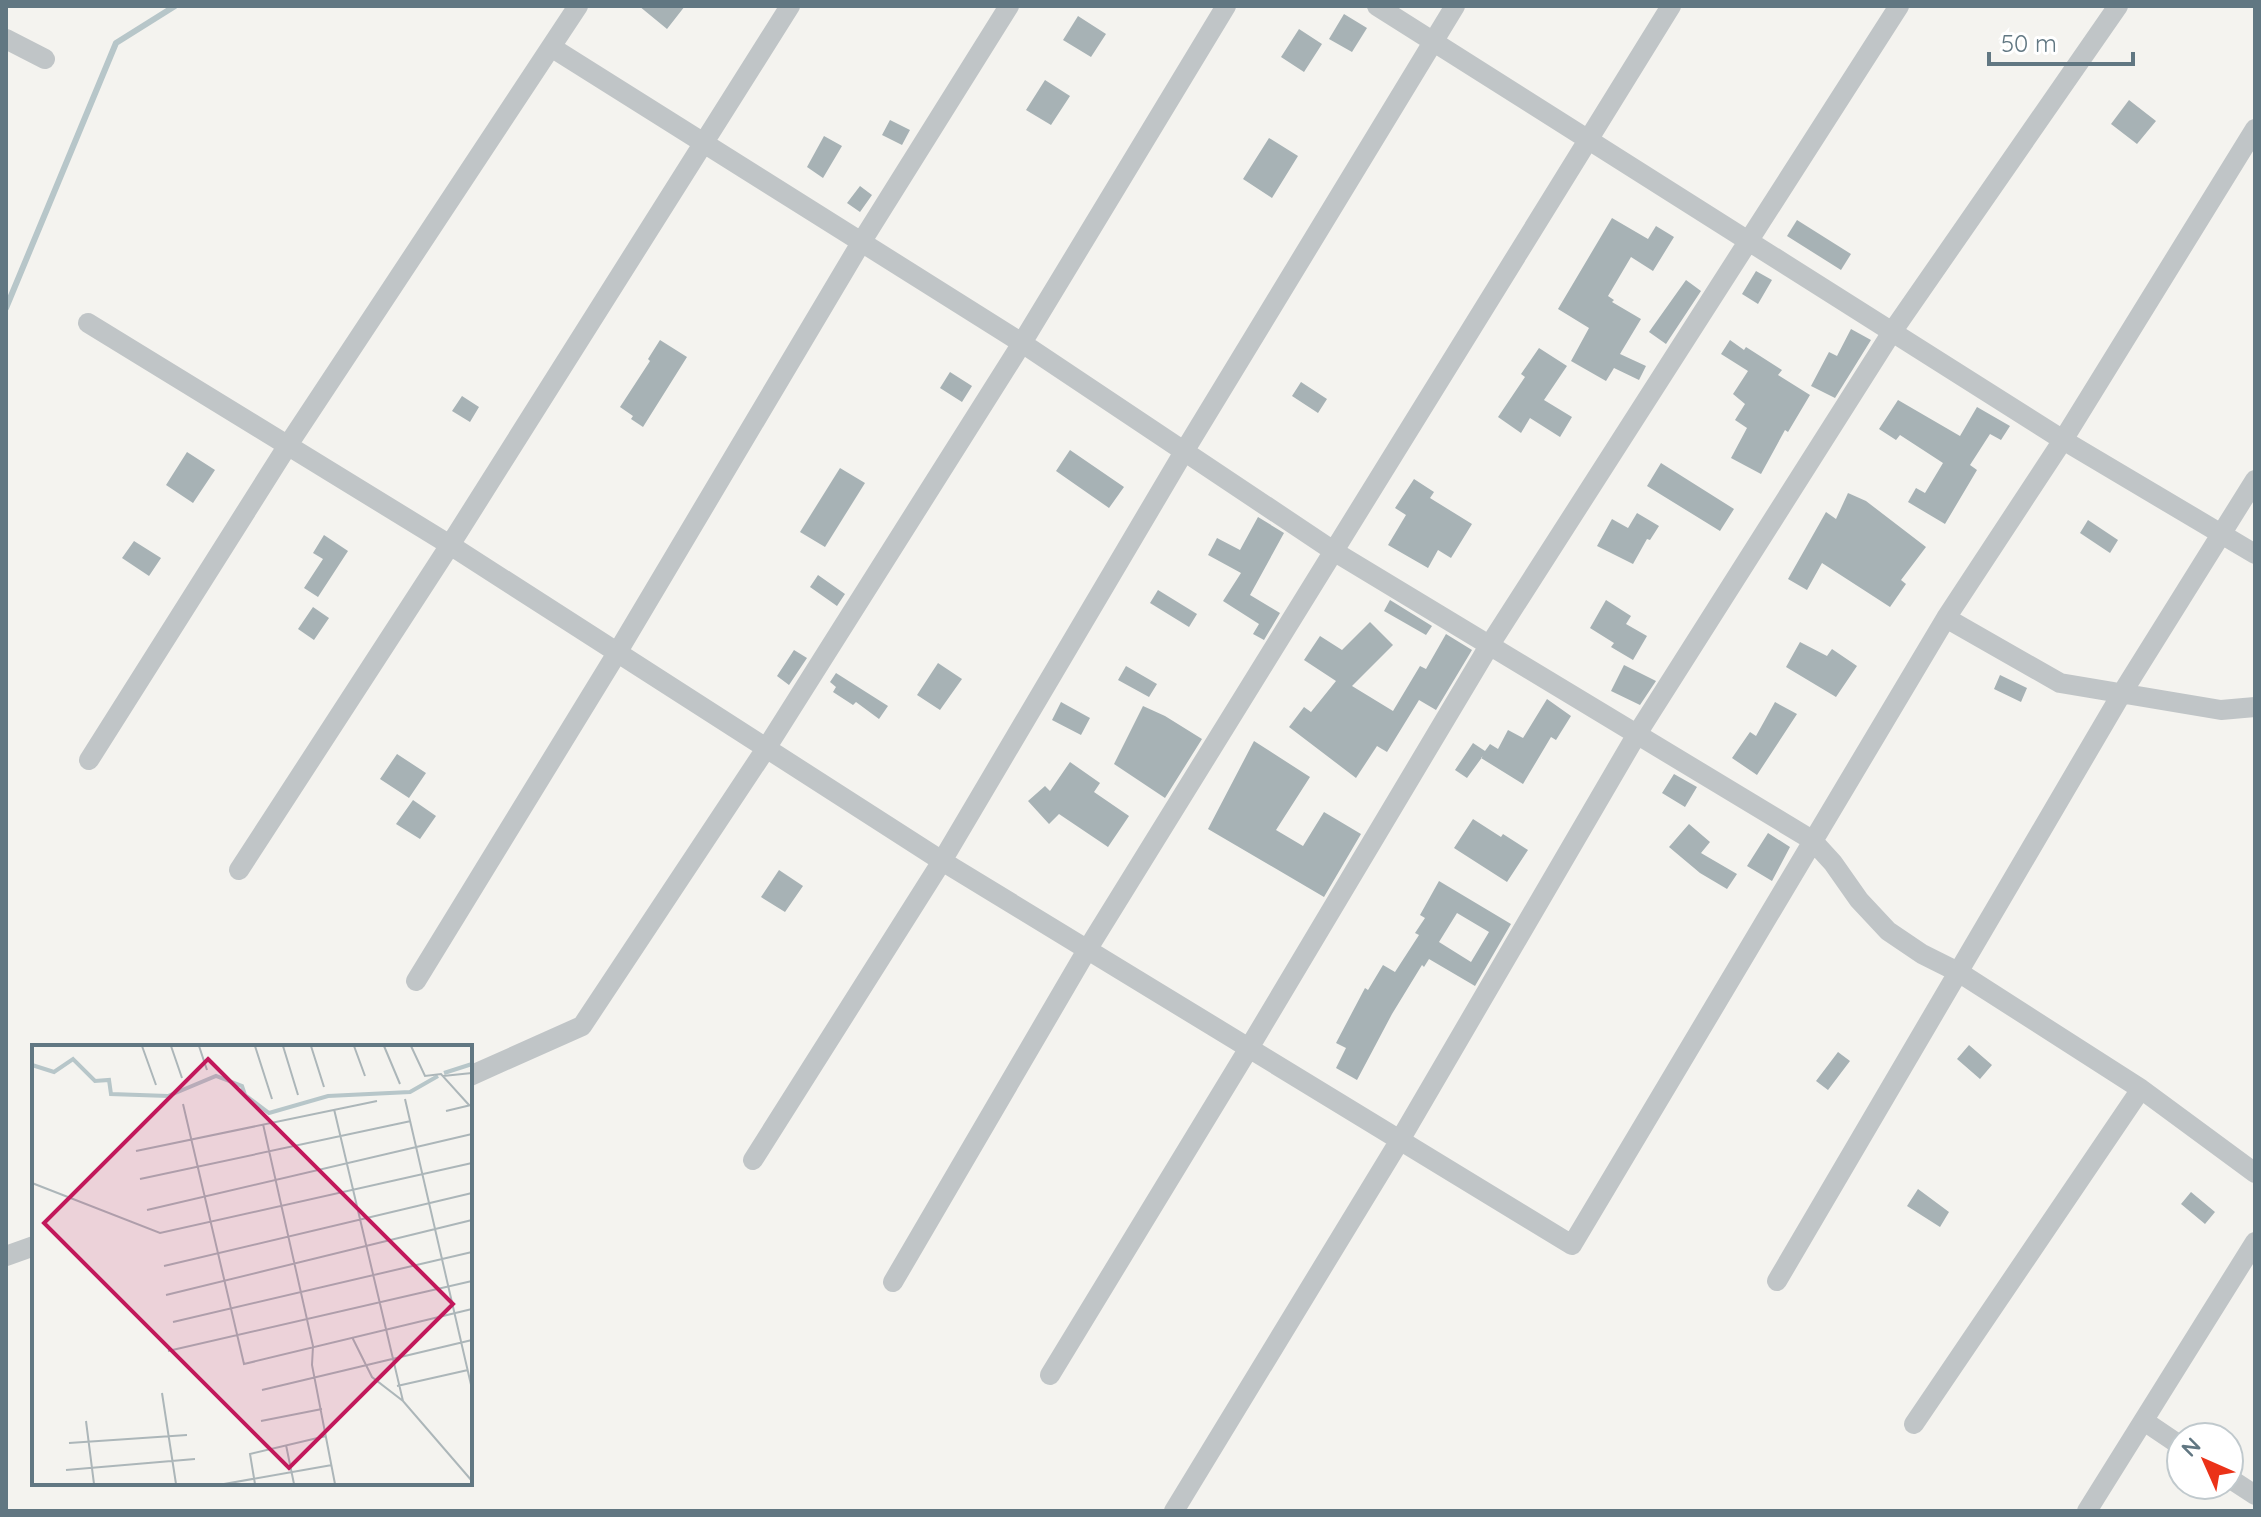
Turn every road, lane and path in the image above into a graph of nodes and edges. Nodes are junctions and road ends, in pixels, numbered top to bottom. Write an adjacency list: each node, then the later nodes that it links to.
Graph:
1 (578, 6): 12 (street)
2 (790, 6): 16 (street)
3 (1009, 6): 17 (street)
4 (1226, 6): 21 (street)
5 (1377, 6): 11 (street)
6 (1455, 6): 11 (street)
7 (1671, 6): 15 (street)
8 (1899, 6): 18 (street)
9 (2118, 6): 20 (street)
10 (6, 39): 13 (street)
11 (1434, 41): 15 (street); 24 (street)
12 (551, 47): 16 (street); 23 (street)
13 (45, 59)
14 (2255, 129): 22 (street)
15 (1591, 140): 18 (street); 28 (street)
16 (703, 144): 17 (street); 27 (street)
17 (862, 241): 21 (street); 32 (street)
18 (1748, 243): 20 (street); 31 (street)
19 (88, 323): 23 (street)
20 (1892, 332): 22 (street); 35 (street)
21 (1022, 343): 24 (street); 36 (street)
22 (2063, 440): 26 (street); 30 (street)
23 (288, 445): 27 (street); 37 (street)
24 (1185, 450): 28 (street); 39 (street)
25 (2255, 480): 26 (street)
26 (2222, 532): 29 (street); 33 (street)
27 (450, 545): 32 (street); 40 (street)
28 (1335, 552): 31 (street); 41 (street)
29 (2255, 554)
30 (1946, 618): 33 (street); 38 (street)
31 (1489, 646): 35 (street); 44 (street)
32 (617, 653): 36 (street); 43 (street)
33 (2122, 693): 34 (street); 42 (street)
34 (2255, 707)
35 (1637, 734): 38 (street); 47 (street)
36 (767, 747): 39 (street); 45 (street)
37 (89, 760)
38 (1812, 840): 42 (street); 47 (street)
39 (942, 861): 41 (street); 48 (street)
40 (239, 870)
41 (1087, 950): 44 (street); 54 (street)
42 (1960, 973): 46 (street); 53 (street)
43 (416, 981)
44 (1249, 1048): 47 (street); 55 (street)
45 (472, 1075)
46 (2141, 1089): 49 (street); 57 (street)
47 (1400, 1140): 59 (street)
48 (753, 1160)
49 (2255, 1173)
50 (2255, 1242): 56 (street)
51 (32, 1247): 52 (street)
52 (6, 1256)
53 (1777, 1281)
54 (893, 1282)
55 (1050, 1375)
56 (2144, 1421): 58 (street); 60 (street)
57 (1914, 1424)
58 (2165, 1435)
59 (1174, 1511)
60 (2087, 1511)

